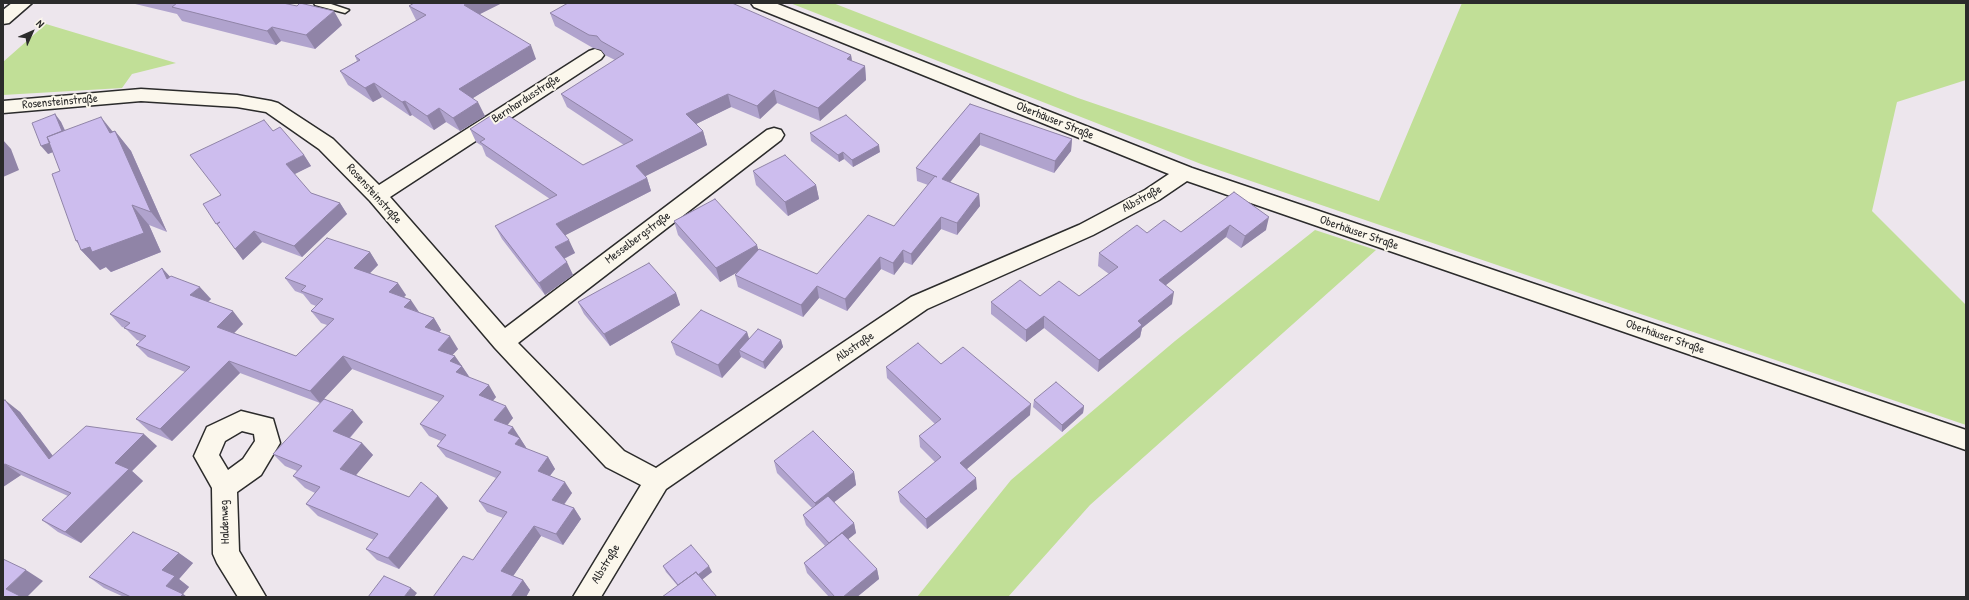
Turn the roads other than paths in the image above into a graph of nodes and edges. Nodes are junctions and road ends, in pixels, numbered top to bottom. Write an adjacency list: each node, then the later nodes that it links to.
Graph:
1 (23, 3): 5 (street)
2 (318, 3): 4 (lane)
3 (760, 3): 9 (street, Oberhäuser Straße)
4 (345, 10)
5 (3, 19)
6 (595, 55): 10 (street, Bernhardusstraße)
7 (3, 107): 10 (street, Rosensteinstraße)
8 (774, 134): 11 (street, Messelbergstraße)
9 (1185, 173): 12 (street, Oberhäuser Straße); 13 (street, Albstraße)
10 (377, 196): 11 (street, Rosensteinstraße)
11 (503, 342): 13 (street, Rosensteinstraße)
12 (1966, 440)
13 (657, 481): 16 (street, Albstraße)
14 (224, 487): 15 (street, Haldenweg)
15 (253, 597)
16 (586, 597)

